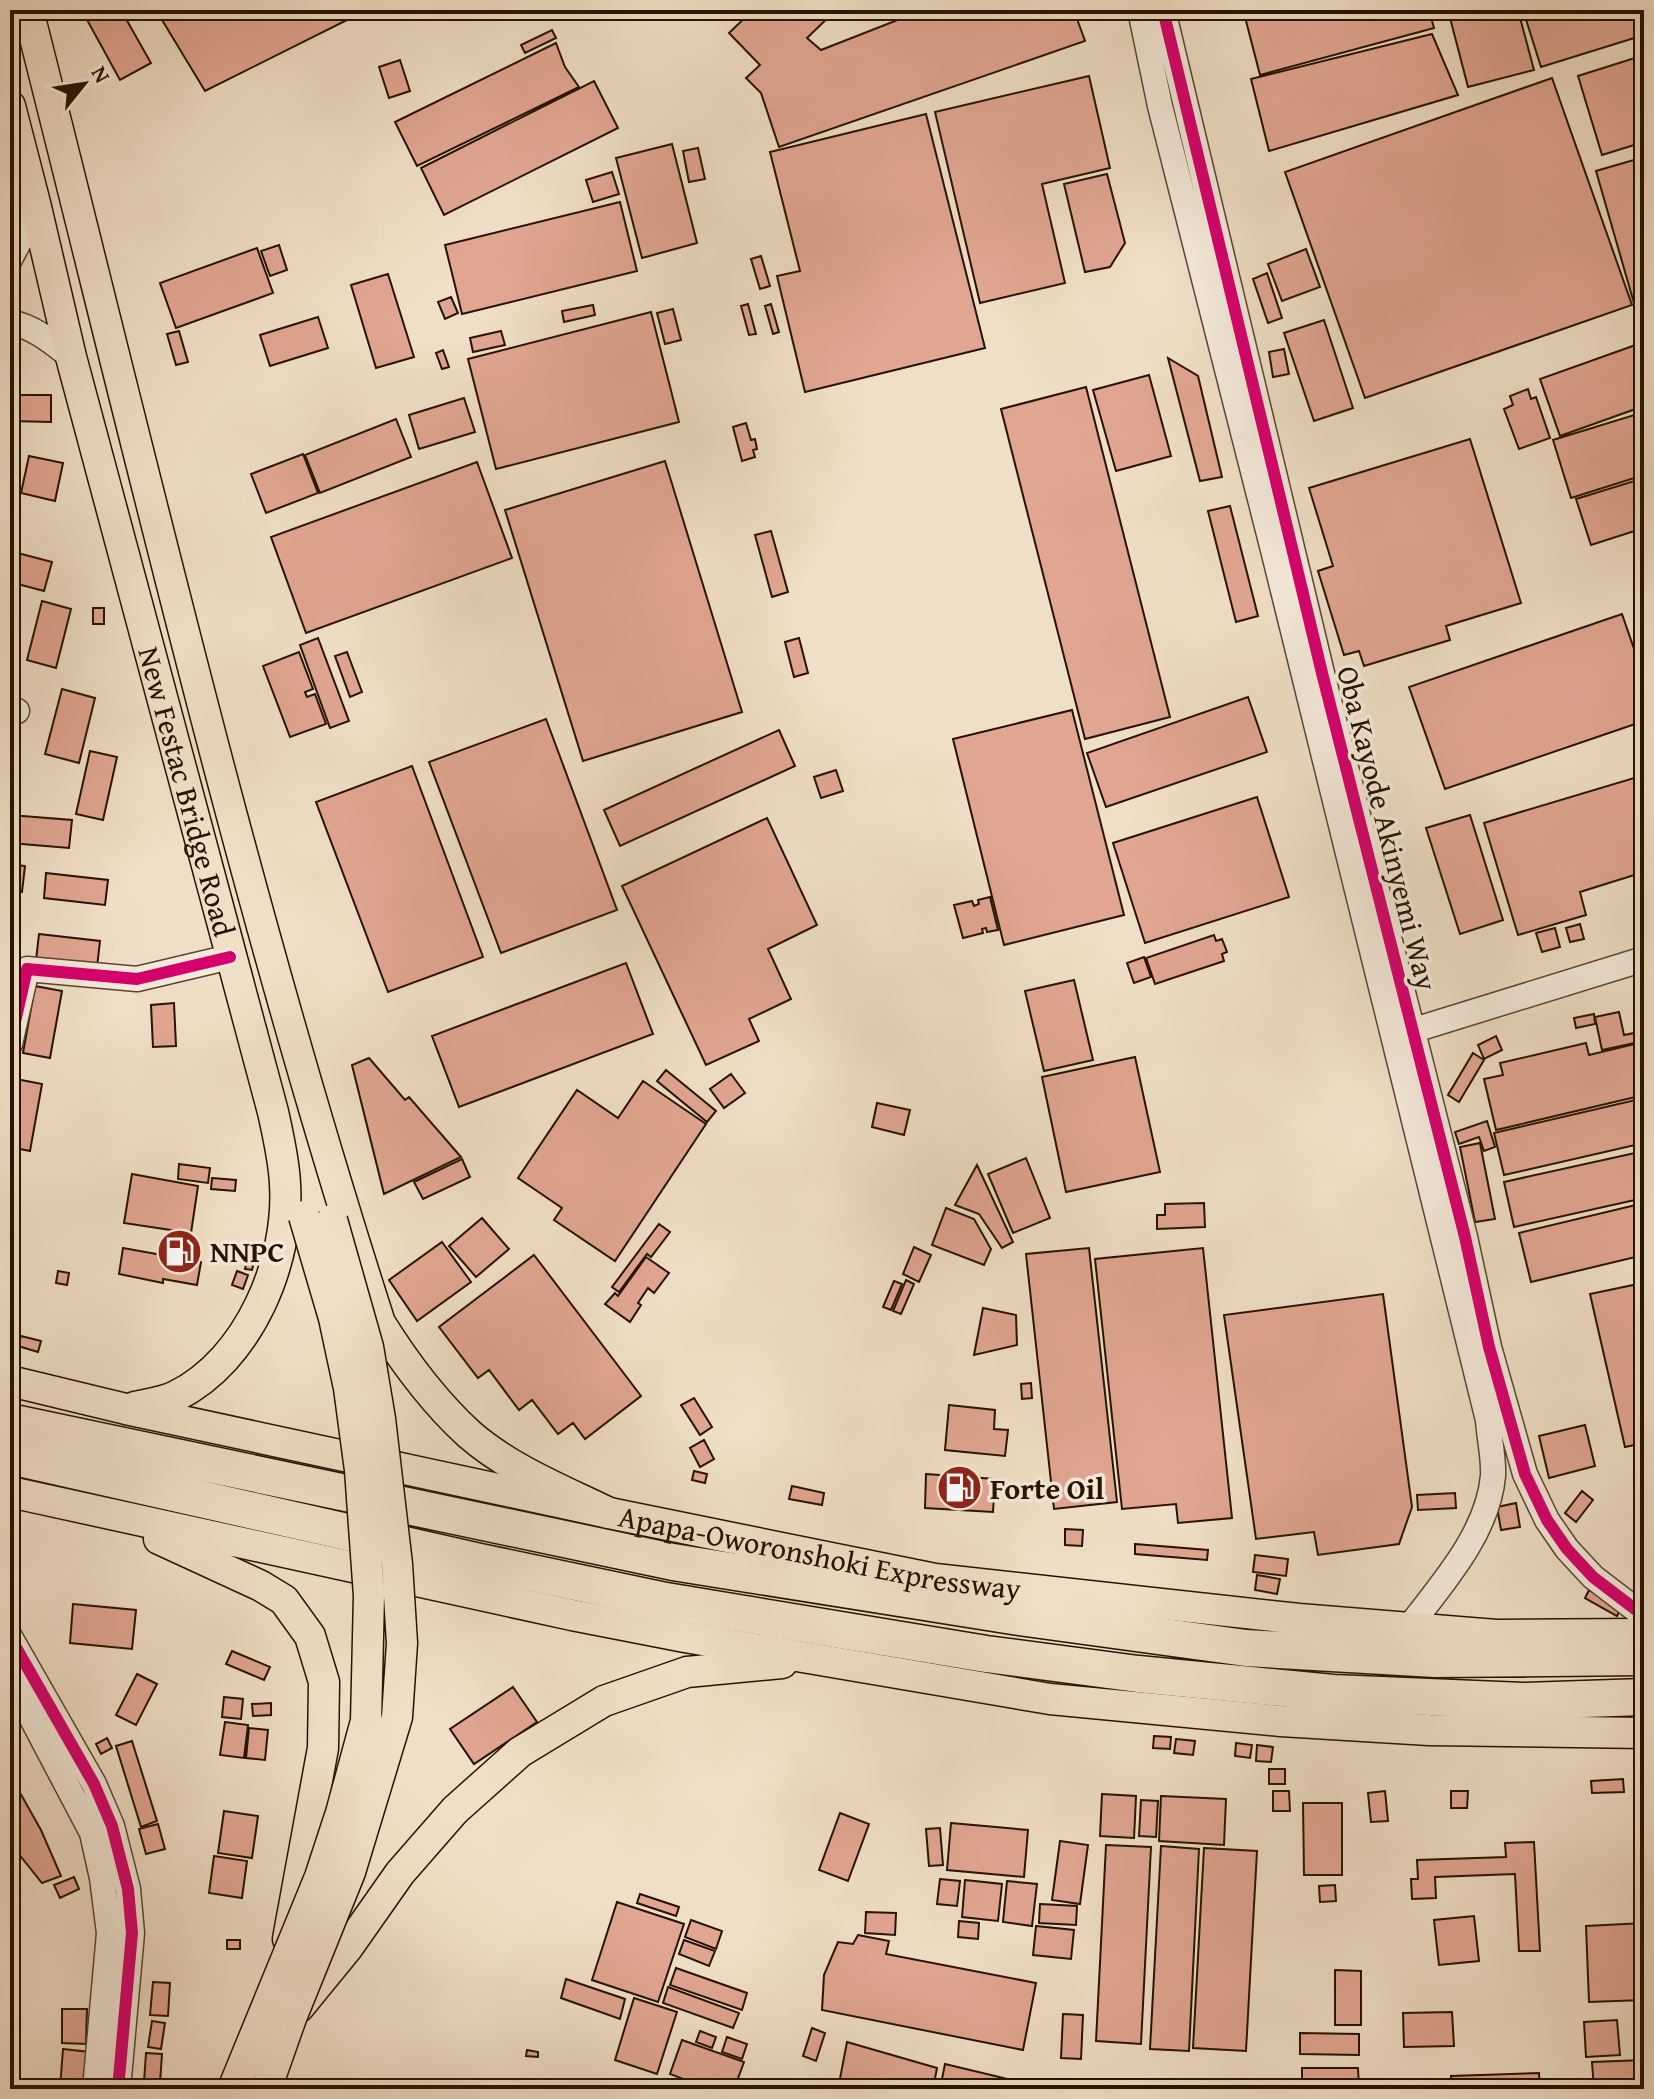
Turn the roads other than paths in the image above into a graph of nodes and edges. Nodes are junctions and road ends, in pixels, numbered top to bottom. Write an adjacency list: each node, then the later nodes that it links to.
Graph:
1 (28, 10): 9 (main road)
2 (1140, 10): 13 (street, Oba Kayode Akinyemi Way)
3 (1163, 10): 13 (street, Oba Kayode Akinyemi Way)
4 (10, 106): 5 (main road, New Festac Bridge Road)
5 (35, 203): 6 (street); 8 (main road, New Festac Bridge Road)
6 (10, 259)
7 (10, 322): 8 (street)
8 (71, 357): 10 (main road, New Festac Bridge Road)
9 (225, 784): 15 (main road); 22 (main road)
10 (188, 792): 11 (main road, New Festac Bridge Road); 15 (main road)
11 (230, 957): 14 (street); 17 (main road, New Festac Bridge Road)
12 (1644, 959): 13 (street)
13 (1404, 1034): 23 (street, Oba Kayode Akinyemi Way); 24 (street, Oba Kayode Akinyemi Way)
14 (10, 1043)
15 (318, 1218): 32 (main road, bridge); 33 (main road, bridge)
16 (10, 1381): 17 (main road, Apapa-Oworonshoki Expressway)
17 (126, 1409): 22 (main road, Apapa-Oworonshoki Expressway)
18 (10, 1422): 27 (highway, Apapa-Oworonshoki Expressway)
19 (10, 1456): 30 (highway)
20 (10, 1492): 21 (main road)
21 (100, 1513): 28 (main road); 32 (main road, bridge)
22 (609, 1513): 24 (main road, Apapa-Oworonshoki Expressway)
23 (1644, 1616)
24 (1409, 1627): 25 (main road, Apapa-Oworonshoki Expressway)
25 (1644, 1634)
26 (10, 1637): 35 (street)
27 (1644, 1657)
28 (823, 1660): 31 (main road); 33 (main road, bridge)
29 (10, 1677): 34 (street)
30 (1644, 1697)
31 (1644, 1733)
32 (284, 1960): 36 (main road, bridge)
33 (291, 2018): 37 (main road, bridge)
34 (95, 2089)
35 (118, 2089)
36 (233, 2089)
37 (266, 2089)

